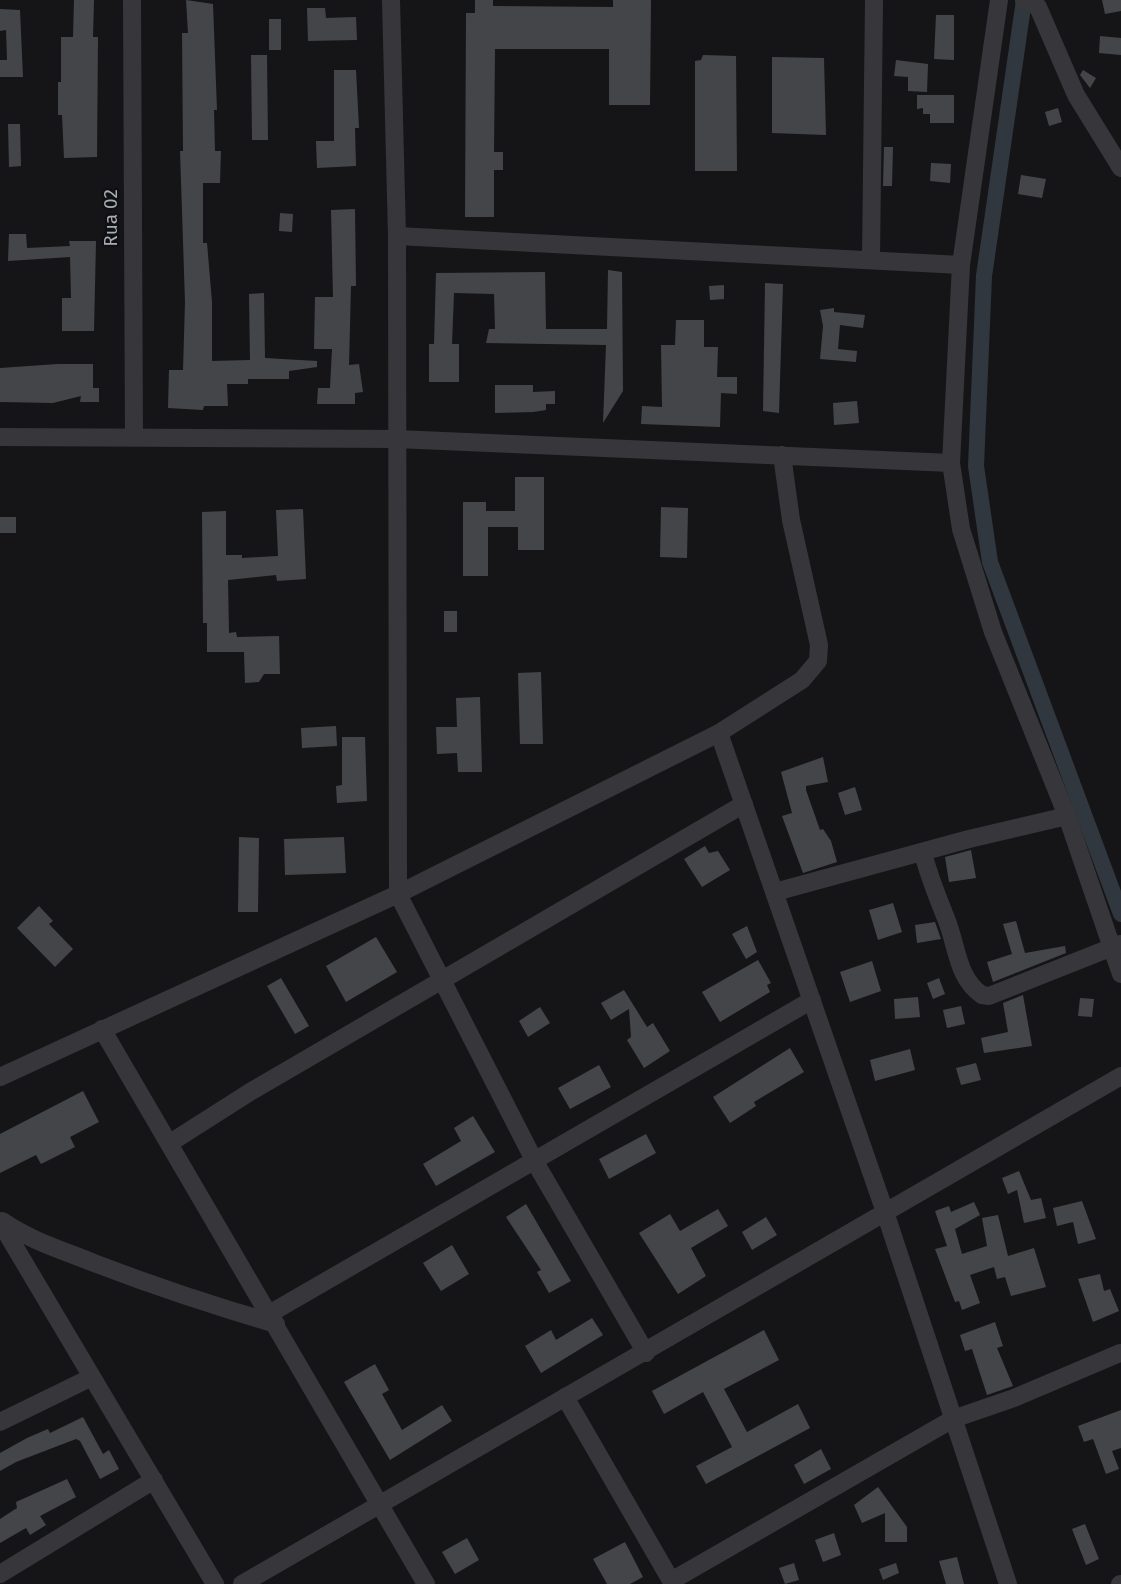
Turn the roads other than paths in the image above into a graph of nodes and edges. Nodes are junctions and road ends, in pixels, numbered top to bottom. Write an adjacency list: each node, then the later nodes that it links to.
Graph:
1 (132, 0): 10 (street, Rua 02)
2 (391, 0): 7 (street)
3 (874, 0): 8 (street)
4 (999, 0): 9 (street)
5 (1031, 4): 6 (street)
6 (1121, 168)
7 (397, 236): 8 (street); 12 (street)
8 (871, 260): 9 (street)
9 (961, 265): 14 (street)
10 (134, 436): 11 (street); 12 (street)
11 (0, 438)
12 (397, 439): 13 (street); 20 (street)
13 (782, 455): 14 (street); 15 (street)
14 (951, 463): 17 (street)
15 (719, 733): 16 (street); 20 (street)
16 (744, 804): 19 (street); 23 (street)
17 (1067, 816): 18 (street); 21 (street)
18 (923, 853): 19 (street); 21 (street)
19 (775, 892): 24 (street)
20 (398, 894): 23 (street); 25 (street)
21 (1115, 946): 22 (street)
22 (1121, 974)
23 (442, 979): 28 (street); 29 (street)
24 (812, 1000): 29 (street); 30 (street)
25 (102, 1029): 27 (street); 28 (street)
26 (1121, 1076): 30 (street)
27 (0, 1077)
28 (170, 1143): 32 (street)
29 (535, 1162): 32 (street); 33 (street)
30 (885, 1212): 33 (street); 37 (street)
31 (0, 1221): 32 (street); 35 (street)
32 (273, 1319): 40 (street)
33 (646, 1353): 36 (street)
34 (1120, 1353): 37 (street)
35 (92, 1377): 38 (street); 39 (street)
36 (565, 1397): 40 (street); 42 (street)
37 (953, 1419): 42 (street); 46 (street)
38 (0, 1422)
39 (155, 1480): 41 (street); 43 (street)
40 (380, 1504): 44 (street); 45 (street)
41 (0, 1574)
42 (672, 1583)
43 (215, 1584)
44 (242, 1584)
45 (426, 1584)
46 (1008, 1584)

